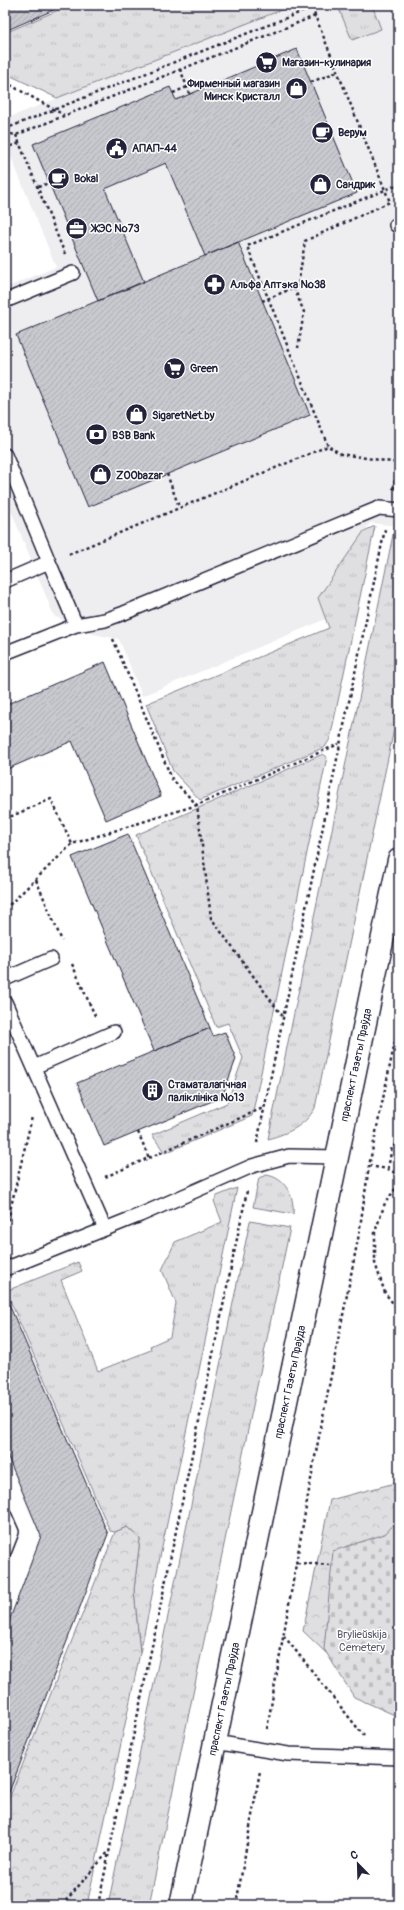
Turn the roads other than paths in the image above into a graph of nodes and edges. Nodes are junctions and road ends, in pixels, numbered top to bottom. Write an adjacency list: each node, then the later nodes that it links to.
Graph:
1 (73, 273): 2 (lane)
2 (5, 301)
3 (5, 455): 5 (lane)
4 (394, 510): 7 (lane)
5 (49, 562): 6 (lane); 7 (lane)
6 (5, 581)
7 (76, 625): 8 (lane)
8 (5, 654)
9 (398, 872): 15 (main road, праспект Газеты Праўда)
10 (51, 959): 11 (lane)
11 (5, 979)
12 (5, 1002): 14 (lane)
13 (114, 1032): 14 (lane)
14 (34, 1067): 16 (lane)
15 (337, 1157): 16 (lane); 20 (main road, праспект Газеты Праўда)
16 (105, 1229): 17 (lane)
17 (5, 1269)
18 (5, 1516): 19 (lane)
19 (5, 1550)
20 (215, 1742): 21 (lane); 22 (main road, праспект Газеты Праўда)
21 (399, 1758)
22 (181, 1905)

